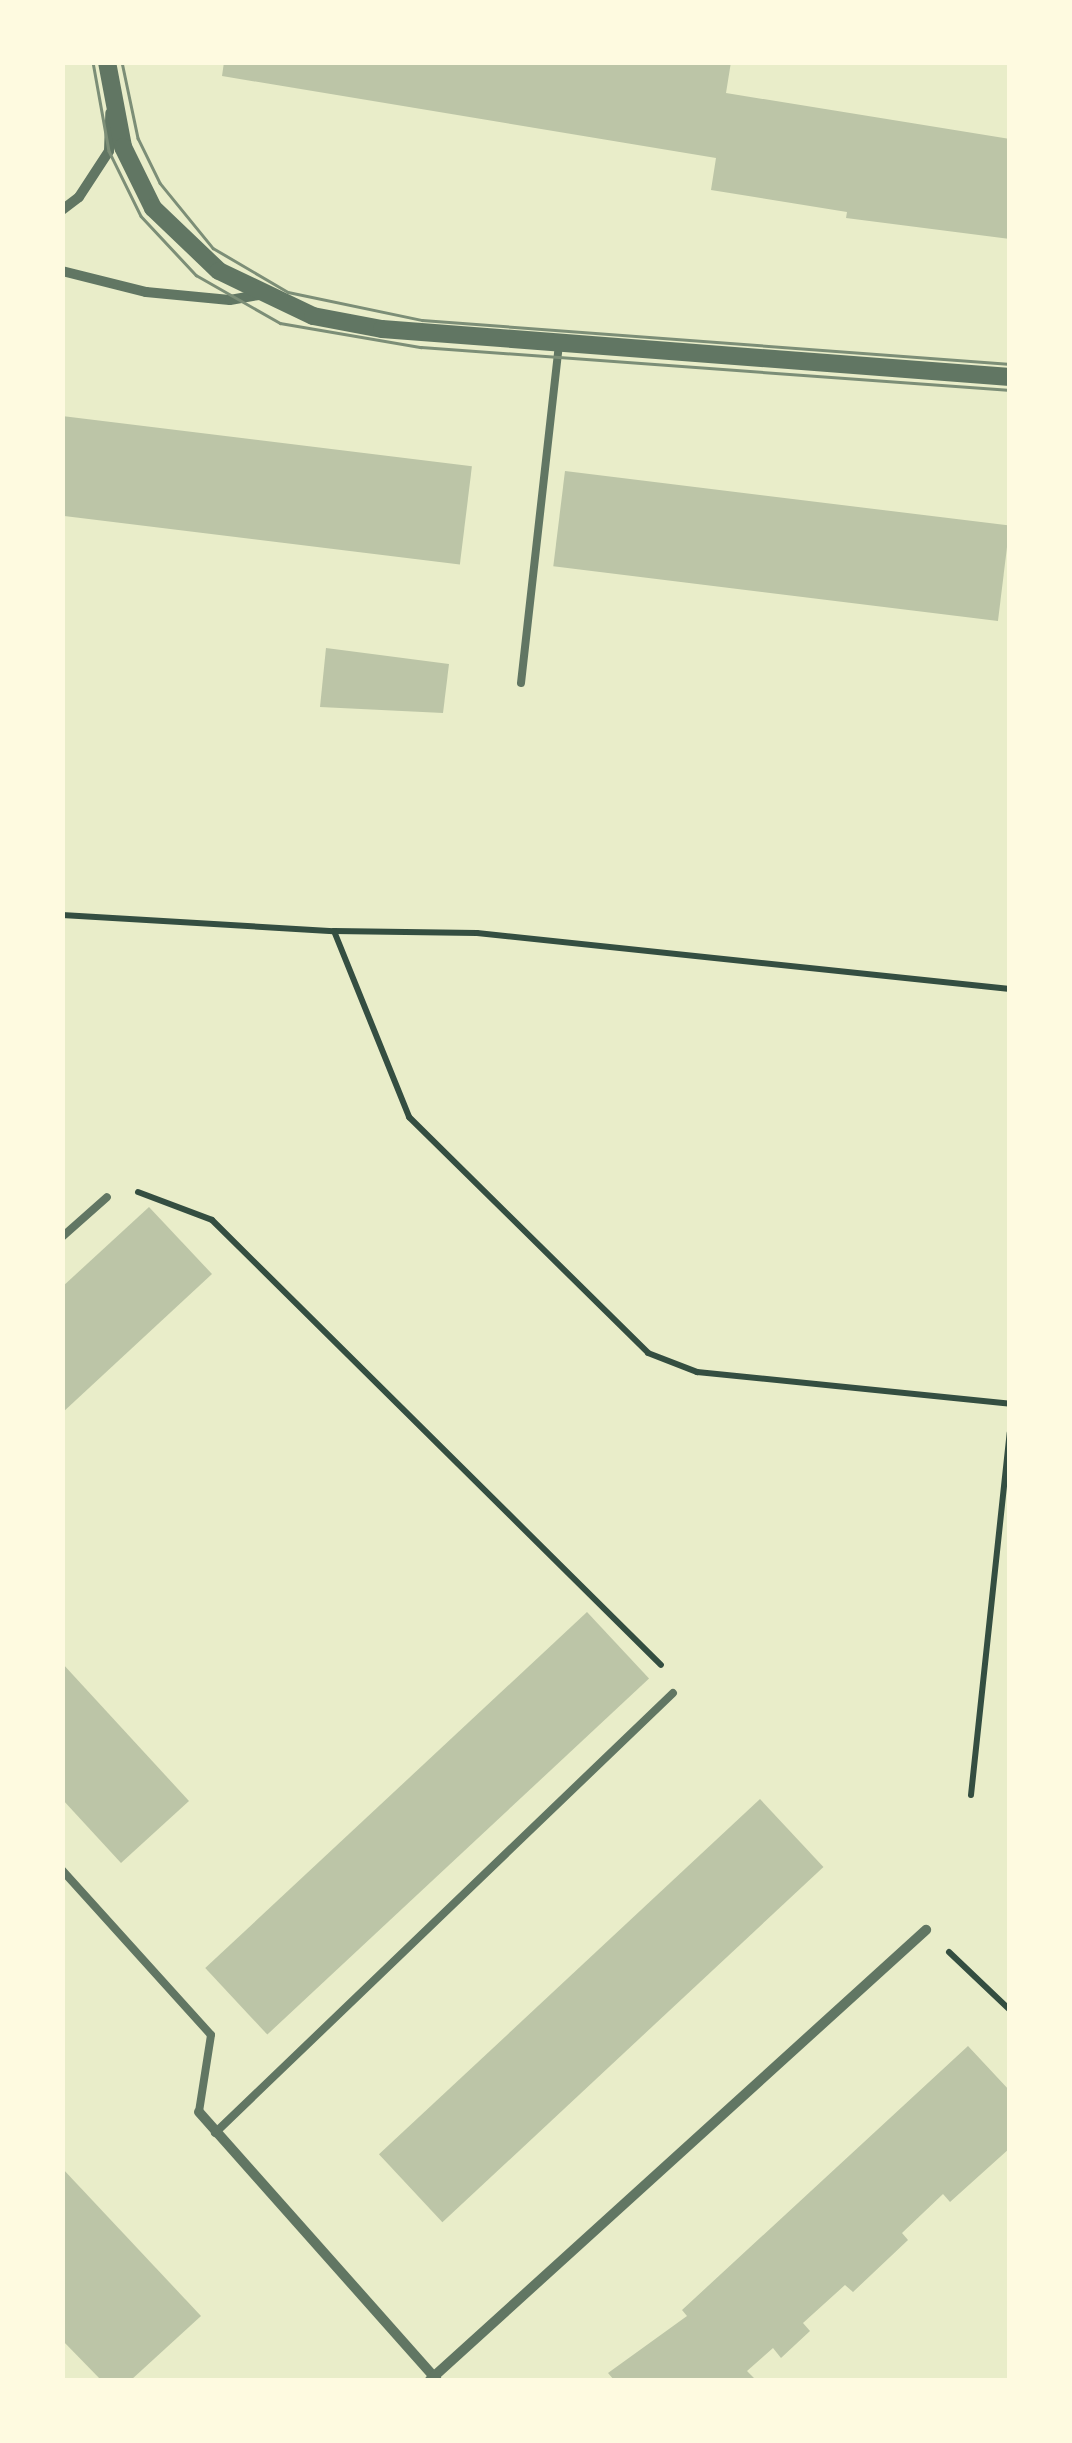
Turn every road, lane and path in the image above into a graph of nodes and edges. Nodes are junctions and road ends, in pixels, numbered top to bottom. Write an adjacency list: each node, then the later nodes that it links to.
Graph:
1 (106, 62): 2 (street)
2 (110, 104): 3 (street); 5 (street)
3 (62, 210)
4 (62, 271): 5 (street)
5 (258, 296): 6 (street)
6 (559, 343): 7 (street); 8 (lane)
7 (1010, 377)
8 (521, 683)
9 (62, 914): 10 (path)
10 (334, 931): 11 (path); 14 (path)
11 (1010, 989)
12 (107, 1198): 13 (lane); 16 (path)
13 (62, 1237)
14 (1010, 1404)
15 (1010, 1434): 17 (path)
16 (672, 1693): 22 (lane)
17 (971, 1795)
18 (62, 1870): 21 (lane)
19 (926, 1930): 20 (path); 23 (street)
20 (1010, 2010)
21 (199, 2112): 22 (street)
22 (216, 2132): 23 (street)
23 (433, 2379)

